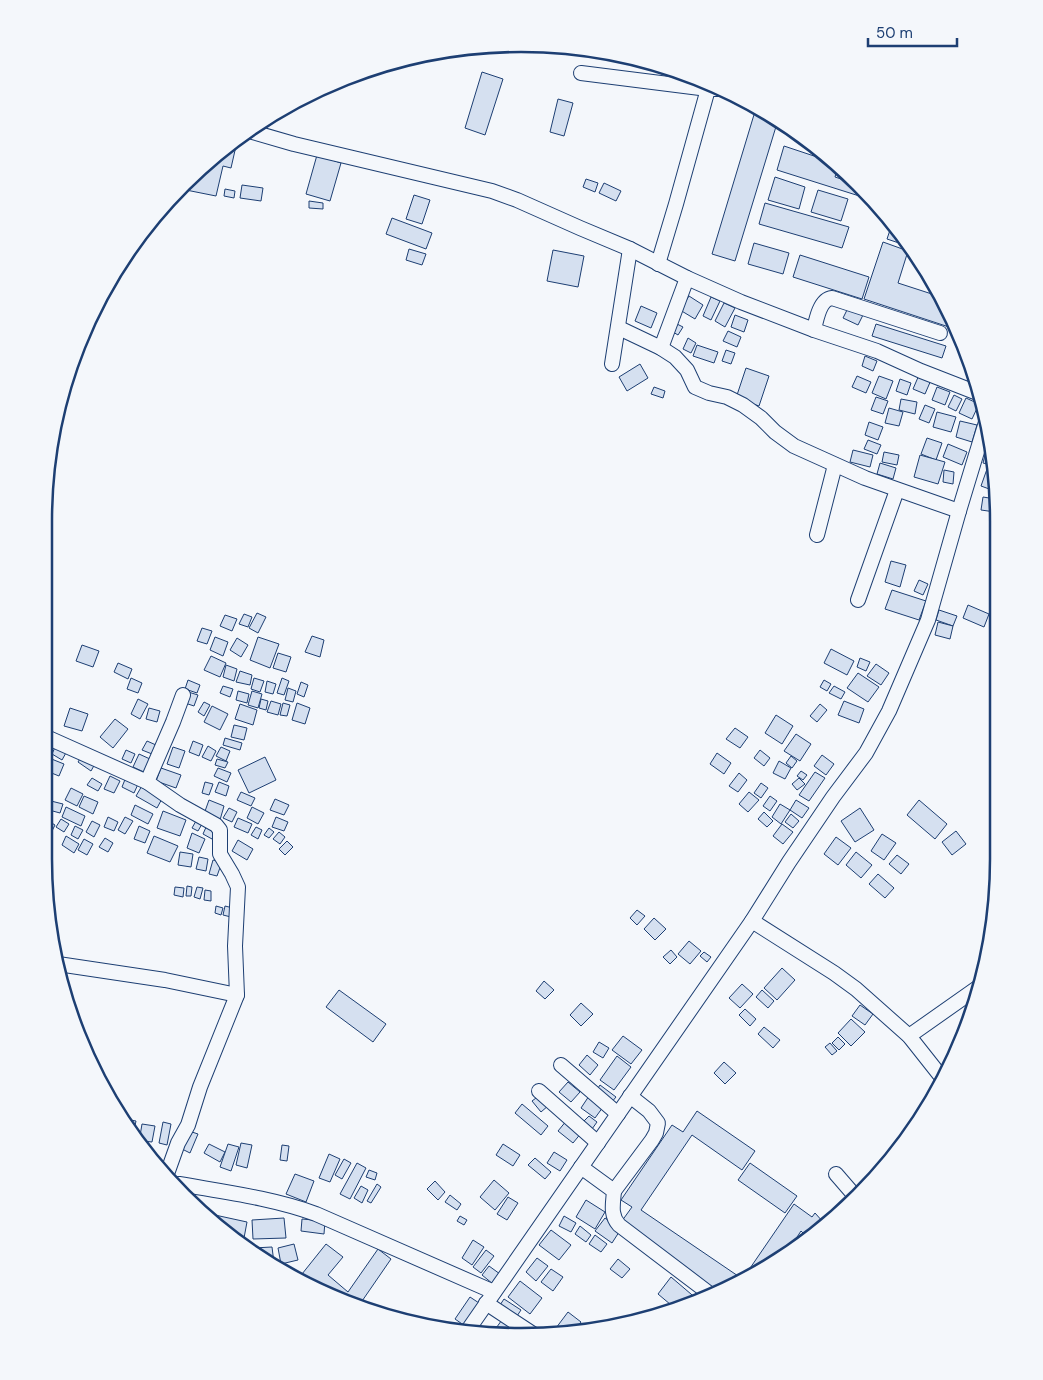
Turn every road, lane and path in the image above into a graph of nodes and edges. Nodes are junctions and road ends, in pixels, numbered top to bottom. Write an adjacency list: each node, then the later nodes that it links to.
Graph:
1 (581, 73): 2 (street)
2 (693, 85)
3 (711, 93): 6 (street)
4 (259, 133): 5 (street)
5 (630, 250): 6 (street); 9 (street)
6 (661, 254): 7 (street)
7 (687, 278): 8 (street); 11 (street)
8 (816, 322): 10 (street); 13 (street)
9 (619, 328): 11 (street); 12 (street)
10 (940, 333)
11 (661, 348): 15 (street)
12 (612, 364)
13 (972, 391)
14 (982, 435): 17 (street)
15 (835, 465): 16 (street); 18 (street)
16 (897, 490): 17 (street); 19 (street)
17 (959, 511): 23 (street)
18 (817, 536)
19 (858, 600)
20 (183, 695): 22 (street)
21 (52, 740): 22 (street)
22 (147, 782): 26 (street)
23 (752, 921): 27 (street); 31 (street)
24 (65, 965): 26 (street)
25 (971, 992): 27 (street)
26 (238, 995): 35 (street)
27 (909, 1036): 29 (street)
28 (561, 1065): 32 (street)
29 (938, 1073)
30 (540, 1091): 33 (street)
31 (630, 1096): 32 (street); 38 (street)
32 (618, 1114): 33 (street)
33 (598, 1143): 34 (street)
34 (581, 1166): 38 (street); 41 (street)
35 (169, 1168)
36 (836, 1174): 39 (street)
37 (186, 1185): 41 (street)
38 (614, 1190): 40 (street)
39 (852, 1191)
40 (705, 1290)
41 (490, 1297): 42 (street); 43 (street)
42 (472, 1324)
43 (526, 1328)

